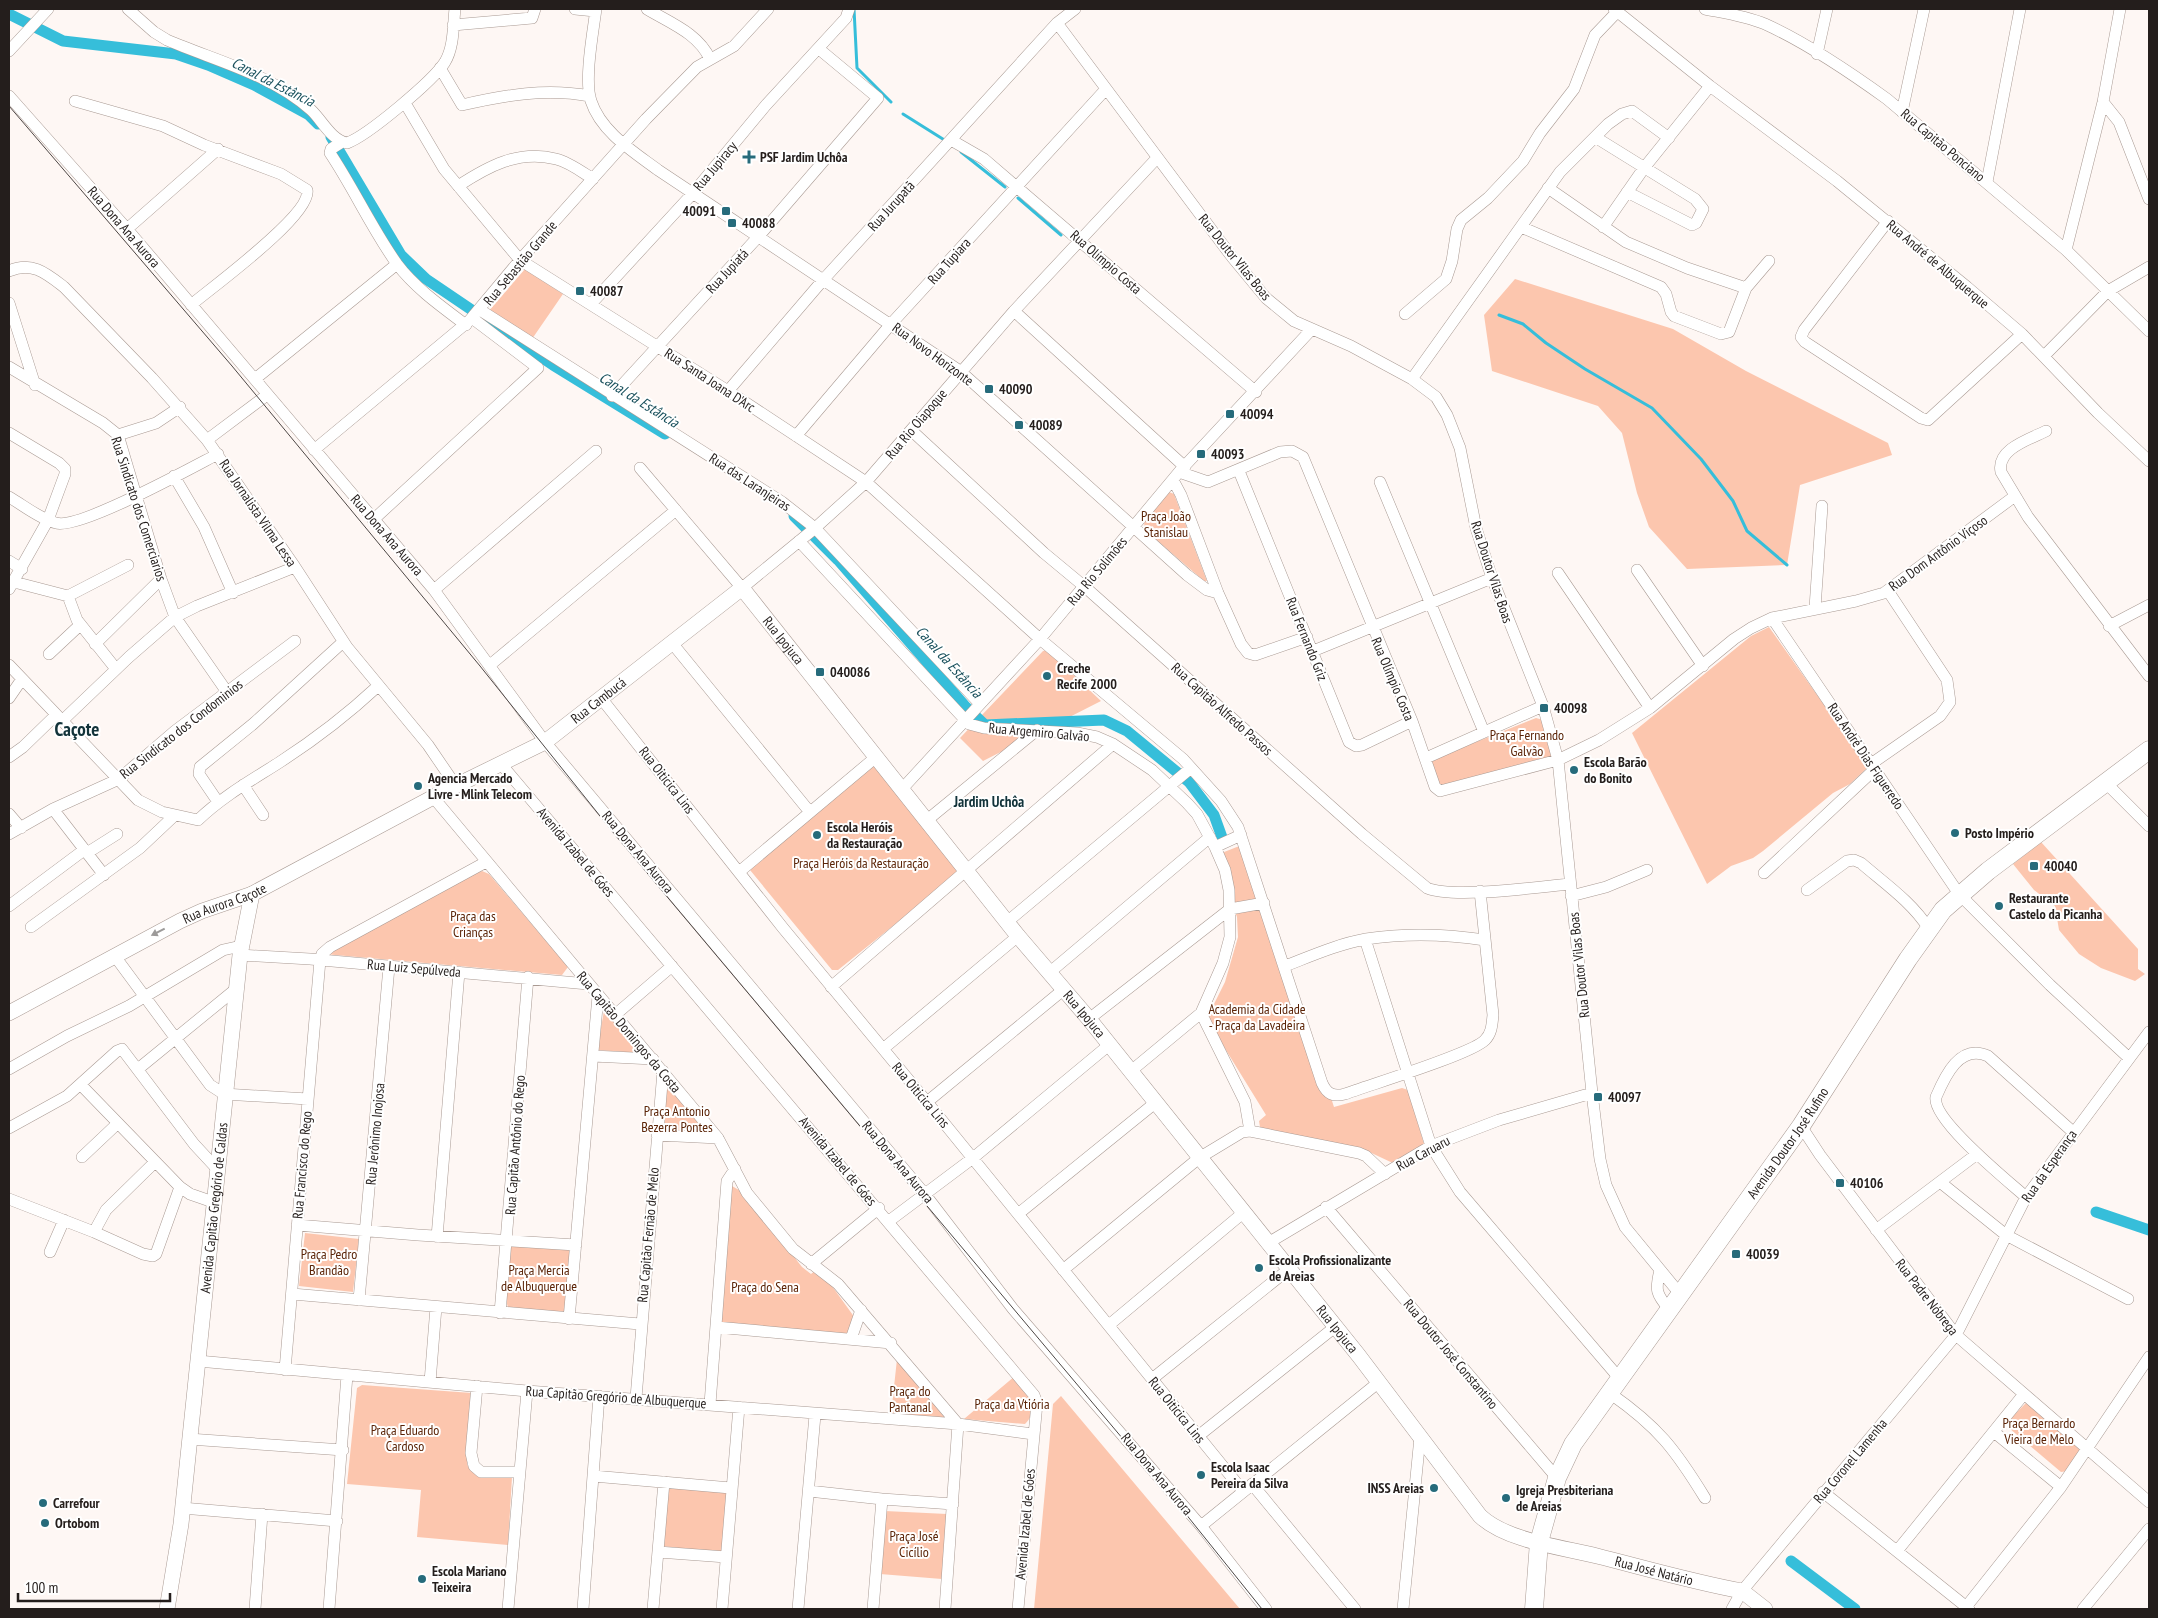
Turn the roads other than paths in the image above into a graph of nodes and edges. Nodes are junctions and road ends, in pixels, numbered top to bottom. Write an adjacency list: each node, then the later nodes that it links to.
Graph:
1 (48, 9): 19 (street)
2 (128, 9): 35 (street, Rua das Laranjeiras)
3 (455, 9): 18 (street)
4 (535, 9): 18 (street)
5 (575, 9): 15 (street)
6 (647, 9): 22 (street)
7 (768, 9): 22 (street, Rua Sebastião Grande)
8 (849, 9): 20 (street, Rua Jupiracy)
9 (1075, 9): 17 (street, Rua Jurupatã)
10 (1705, 9): 21 (street, Rua Capitão Ponciano)
11 (1827, 9): 21 (street)
12 (1924, 9): 31 (street)
13 (2020, 9): 41 (street)
14 (2120, 9): 29 (street)
15 (595, 10): 27 (street)
16 (1615, 10): 24 (street, Rua André de Albuquerque); 67 (street)
17 (1057, 23): 25 (street, Rua Doutor Vilas Boas); 34 (street, Rua Jurupatã)
18 (453, 25): 23 (street)
19 (12, 47)
20 (819, 49): 46 (street, Rua Jupiracy); 52 (street, Rua Jupiatá)
21 (1817, 54): 31 (street, Rua Capitão Ponciano)
22 (710, 59): 36 (street, Rua Sebastião Grande)
23 (440, 68): 27 (street); 30 (street)
24 (1710, 86): 33 (street); 48 (street, Rua André de Albuquerque)
25 (1106, 89): 38 (street, Rua Doutor Vilas Boas); 43 (street, Rua Tupiara)
26 (9, 96): 51 (street, Rua Dona Ana Aurora)
27 (590, 96): 36 (street, Rua Novo Horizonte)
28 (75, 101): 37 (street)
29 (2103, 102): 47 (street); 54 (street)
30 (405, 103): 35 (street); 42 (street, Rua Santa Joana D'Arc)
31 (1902, 112): 41 (street, Rua Capitão Ponciano)
32 (1595, 137): 33 (street); 39 (street); 44 (street)
33 (1669, 138): 39 (street)
34 (951, 140): 43 (street, Rua Olímpio Costa); 60 (street, Rua Jurupatã)
35 (340, 144): 57 (street, Rua das Laranjeiras)
36 (624, 145): 40 (street, Rua Sebastião Grande); 46 (street, Rua Novo Horizonte)
37 (218, 149): 51 (street); 65 (street)
38 (1157, 158): 53 (street, Rua Rio Oiapoque); 70 (street, Rua Doutor Vilas Boas)
39 (1644, 168): 45 (street); 45 (street)
40 (593, 179): 42 (street); 55 (street, Rua Sebastião Grande)
41 (1987, 182): 54 (street, Rua Capitão Ponciano)
42 (458, 186): 55 (street, Rua Santa Joana D'Arc)
43 (1016, 187): 53 (street, Rua Olímpio Costa); 69 (street, Rua Tupiara)
44 (1548, 188): 49 (street); 50 (street)
45 (1627, 192): 49 (street)
46 (693, 193): 52 (street, Rua Novo Horizonte); 64 (street, Rua Jupiracy)
47 (2149, 199)
48 (1888, 221): 72 (street, Rua André de Albuquerque); 72 (street)
49 (1603, 227): 61 (street)
50 (1521, 228): 61 (street); 78 (street)
51 (127, 229): 65 (street, Rua Dona Ana Aurora)
52 (758, 237): 60 (street, Rua Novo Horizonte); 73 (street, Rua Jupiatá)
53 (1080, 240): 66 (street, Rua Rio Oiapoque); 81 (street, Rua Olímpio Costa)
54 (2066, 250): 62 (street, Rua Capitão Ponciano)
55 (520, 260): 64 (street, Rua Santa Joana D'Arc); 68 (street, Rua Sebastião Grande)
56 (1769, 261): 61 (street)
57 (398, 264): 68 (street, Rua das Laranjeiras); 77 (street)
58 (2149, 267): 62 (street)
59 (9, 272): 84 (street, Rua Jornalista Vilma Lessa)
60 (823, 280): 69 (street, Rua Novo Horizonte); 80 (street, Rua Jurupatã)
61 (1746, 288)
62 (2108, 290): 71 (street, Rua Capitão Ponciano); 74 (street)
63 (9, 303): 79 (street)
64 (592, 304): 73 (street, Rua Santa Joana D'Arc)
65 (190, 305): 77 (street, Rua Dona Ana Aurora)
66 (1014, 311): 76 (street, Rua Rio Oiapoque); 97 (street)
67 (1405, 314)
68 (473, 317): 83 (street, Rua das Laranjeiras); 91 (street, Rua Sebastião Grande); 107 (street)
69 (891, 324): 76 (street, Rua Novo Horizonte); 89 (street, Rua Tupiara)
70 (1311, 330): 78 (street, Rua Doutor Vilas Boas); 81 (street, Rua Rio Solimões)
71 (2149, 331)
72 (2022, 334): 74 (street, Rua André de Albuquerque)
73 (657, 346): 80 (street, Rua Santa Joana D'Arc); 83 (street, Rua Jupiatá)
74 (2044, 356): 94 (street, Rua André de Albuquerque)
75 (9, 367): 79 (street, Rua Sindicato dos Comerciarios)
76 (960, 371): 86 (street, Rua Rio Oiapoque); 108 (street, Rua Novo Horizonte)
77 (254, 379): 82 (street, Rua Dona Ana Aurora)
78 (1412, 379): 117 (street, Rua Doutor Vilas Boas)
79 (35, 385): 88 (street, Rua Sindicato dos Comerciarios)
80 (728, 391): 89 (street, Rua Santa Joana D'Arc)
81 (1256, 392): 97 (street, Rua Rio Solimões)
82 (268, 394): 90 (street); 91 (street, Rua Dona Ana Aurora)
83 (612, 396): 109 (street, Rua das Laranjeiras)
84 (180, 407): 88 (street); 90 (street, Rua Jornalista Vilma Lessa)
85 (2046, 430): 102 (street)
86 (912, 431): 99 (street, Rua Rio Oiapoque); 120 (street, Rua Capitão Alfredo Passos)
87 (9, 433): 106 (street)
88 (118, 436): 101 (street, Rua Sindicato dos Comerciarios)
89 (796, 436): 99 (street, Rua Santa Joana D'Arc)
90 (208, 440): 93 (street, Rua Jornalista Vilma Lessa)
91 (314, 450): 107 (street, Rua Dona Ana Aurora)
92 (596, 451): 122 (street)
93 (218, 454): 98 (street); 113 (street, Rua Jornalista Vilma Lessa)
94 (2149, 461)
95 (640, 468): 105 (street, Rua Ipojuca)
96 (1239, 471): 97 (street); 134 (street, Rua Olímpio Costa); 135 (street, Rua Fernando Griz)
97 (1179, 473): 108 (street, Rua Rio Solimões); 125 (street)
98 (174, 476): 101 (street); 124 (street)
99 (866, 482): 109 (street, Rua Rio Oiapoque); 136 (street, Rua Santa Joana D'Arc)
100 (1380, 482): 127 (street)
101 (136, 495): 106 (street); 118 (street, Rua Sindicato dos Comerciarios)
102 (2015, 496): 123 (street, Rua Dom Antônio Viçoso); 133 (street)
103 (9, 497): 106 (street)
104 (1822, 506): 129 (street)
105 (676, 510): 121 (street, Rua Ipojuca); 144 (street)
106 (48, 520): 114 (street)
107 (373, 520): 122 (street, Rua Dona Ana Aurora)
108 (1134, 527): 120 (street, Rua Rio Solimões); 125 (street, Rua Novo Horizonte)
109 (814, 529): 110 (street, Rua Rio Oiapoque); 153 (street, Rua das Laranjeiras)
110 (801, 540): 121 (street, Rua Rio Oiapoque); 157 (street)
111 (9, 561): 114 (street)
112 (128, 565): 126 (street)
113 (295, 567): 124 (street); 138 (street, Rua Jornalista Vilma Lessa)
114 (22, 569): 119 (street)
115 (1637, 570): 145 (street)
116 (1558, 573): 155 (street)
117 (1492, 578): 127 (street); 154 (street, Rua Doutor Vilas Boas)
118 (161, 579): 130 (street, Rua Sindicato dos Comerciarios); 140 (street)
119 (11, 585): 126 (street)
120 (1085, 586): 136 (street, Rua Rio Solimões); 200 (street, Rua Capitão Alfredo Passos)
121 (742, 588): 139 (main road, Rua Cambucá); 165 (main road, Rua Ipojuca)
122 (434, 590): 144 (street, Rua Dona Ana Aurora)
123 (1888, 591): 129 (street, Rua Dom Antônio Viçoso); 169 (street)
124 (233, 593): 130 (street)
125 (1218, 593): 135 (street)
126 (68, 596): 132 (street)
127 (1432, 603): 134 (street); 160 (street)
128 (2149, 605): 133 (street)
129 (1815, 608): 131 (street, Rua Dom Antônio Viçoso)
130 (176, 617): 146 (street); 150 (street, Rua Sindicato dos Comerciarios)
131 (1772, 618): 145 (street, Rua Dom Antônio Viçoso); 169 (street, Rua André Dias Figueredo)
132 (80, 625): 140 (street); 142 (street)
133 (2109, 626): 147 (street)
134 (1371, 628): 141 (street); 158 (street, Rua Olímpio Costa)
135 (1307, 637): 141 (street, Rua Fernando Griz)
136 (1040, 639): 153 (street, Rua Rio Solimões); 170 (street)
137 (295, 642): 150 (street, Rua Sindicato dos Condominios)
138 (343, 642): 149 (street, Rua Jornalista Vilma Lessa); 178 (street)
139 (672, 643): 152 (main road, Rua Cambucá); 180 (street)
140 (95, 644): 146 (street)
141 (1313, 651): 158 (street, Rua Fernando Griz)
142 (48, 654)
143 (9, 665): 148 (street)
144 (490, 665): 161 (street, Rua Dona Ana Aurora)
145 (1703, 666): 155 (street, Rua Dom Antônio Viçoso)
146 (116, 669): 156 (street)
147 (2149, 676)
148 (22, 679): 151 (street); 156 (street)
149 (378, 686): 173 (street); 174 (street, Rua Jornalista Vilma Lessa)
150 (227, 692): 171 (street, Rua Sindicato dos Condominios)
151 (9, 698)
152 (601, 698): 161 (main road, Rua Cambucá); 195 (street, Rua Oiticica Lins)
153 (979, 705): 157 (street, Rua Rio Solimões)
154 (1543, 706): 160 (street); 167 (street, Rua Doutor Vilas Boas)
155 (1650, 708): 167 (street, Rua Dom Antônio Viçoso)
156 (59, 718): 164 (street); 171 (street)
157 (966, 718): 159 (street, Rua Argemiro Galvão); 176 (street, Rua Rio Solimões)
158 (1412, 721): 166 (street, Rua Olímpio Costa)
159 (1037, 730): 162 (street, Rua Argemiro Galvão); 184 (street)
160 (1484, 732): 166 (street)
161 (545, 742): 168 (main road, Rua Cambucá); 267 (street, Rua Dona Ana Aurora)
162 (1114, 744): 175 (street, Rua Argemiro Galvão); 194 (street)
163 (2149, 750): 172 (main road, Avenida Doutor José Rufino)
164 (9, 757)
165 (876, 757): 176 (main road, Rua Ipojuca); 180 (street)
166 (1426, 758): 167 (street, Rua Olímpio Costa)
167 (1558, 760): 198 (street, Rua Doutor Vilas Boas)
168 (501, 764): 174 (main road, Rua Cambucá); 215 (street, Avenida Izabel de Góes)
169 (1873, 767): 196 (street); 202 (street, Rua André Dias Figueredo)
170 (1190, 769): 175 (street); 189 (street)
171 (119, 779): 179 (street, Rua Sindicato dos Condominios); 183 (street)
172 (2105, 782): 185 (street); 202 (main road, Avenida Doutor José Rufino)
173 (243, 785): 178 (street); 182 (street)
174 (456, 786): 177 (main road, Rua Cambucá)
175 (1172, 786): 190 (street, Rua Argemiro Galvão); 206 (street)
176 (902, 789): 184 (main road, Rua Ipojuca)
177 (437, 795): 192 (street, Rua Capitão Domingos da Costa); 201 (main road, Rua Aurora Caçote)
178 (218, 802): 183 (street)
179 (52, 809): 186 (street, Rua Sindicato dos Condominios); 191 (street)
180 (809, 811): 195 (street)
181 (9, 814): 186 (street)
182 (263, 815)
183 (174, 816): 197 (street)
184 (926, 821): 194 (main road, Rua Ipojuca)
185 (2149, 826)
186 (21, 828): 187 (street, Rua Sindicato dos Condominios)
187 (9, 834)
188 (117, 834): 191 (street)
189 (1241, 835): 190 (street); 203 (street)
190 (1213, 842): 205 (street, Rua Argemiro Galvão); 219 (street)
191 (85, 852): 197 (street); 204 (street)
192 (486, 862): 214 (street); 221 (street, Rua Capitão Domingos da Costa)
193 (1647, 870): 198 (street, Rua Capitão Alfredo Passos)
194 (967, 871): 206 (main road, Rua Ipojuca); 222 (street)
195 (738, 872): 222 (street, Rua Oiticica Lins)
196 (1764, 873)
197 (104, 875): 207 (street)
198 (1570, 890): 200 (street, Rua Capitão Alfredo Passos); 244 (street, Rua Doutor Vilas Boas)
199 (1807, 890): 208 (street)
200 (1480, 891): 211 (street)
201 (252, 894): 212 (main road, Avenida Capitão Gregório de Caldas); 213 (main road, Rua Aurora Caçote, one-way to 213)
202 (1959, 894): 208 (main road, Avenida Doutor José Rufino); 236 (street, Rua André Dias Figueredo)
203 (1264, 903): 205 (street); 216 (street)
204 (9, 906)
205 (1230, 909): 228 (street, Rua Argemiro Galvão); 230 (street)
206 (1007, 922): 209 (main road, Rua Ipojuca)
207 (30, 927)
208 (1928, 929): 250 (main road, Avenida Doutor José Rufino)
209 (1018, 936): 219 (main road, Rua Ipojuca); 234 (street)
210 (1365, 939): 211 (street); 216 (street); 242 (street)
211 (1485, 940): 242 (street)
212 (241, 951): 214 (street, Rua Luiz Sepúlveda); 223 (main road, Avenida Capitão Gregório de Caldas); 226 (street)
213 (114, 955): 226 (street); 227 (main road, Rua Aurora Caçote)
214 (320, 960): 217 (street, Rua Luiz Sepúlveda); 246 (street, Rua Francisco do Rego)
215 (672, 966): 229 (street); 272 (street, Avenida Izabel de Góes)
216 (1285, 966): 242 (street)
217 (388, 967): 218 (street, Rua Luiz Sepúlveda); 279 (street, Rua Jerônimo Inojosa)
218 (459, 972): 220 (street, Rua Luiz Sepúlveda); 282 (street)
219 (1049, 973): 224 (main road, Rua Ipojuca)
220 (528, 977): 221 (street, Rua Luiz Sepúlveda); 283 (street, Rua Capitão Antônio do Rego)
221 (588, 984): 225 (street, Rua Capitão Domingos da Costa)
222 (832, 987): 234 (street, Rua Oiticica Lins)
223 (236, 989): 232 (street); 245 (main road, Avenida Capitão Gregório de Caldas)
224 (1063, 990): 230 (main road, Rua Ipojuca); 247 (street)
225 (598, 996): 229 (street, Rua Capitão Domingos da Costa); 235 (street)
226 (146, 997): 232 (street); 238 (street)
227 (9, 1013)
228 (1201, 1013): 241 (street); 252 (street)
229 (615, 1015): 237 (street, Rua Capitão Domingos da Costa)
230 (1089, 1019): 233 (main road, Rua Ipojuca)
231 (2149, 1032): 236 (street, Rua da Esperança)
232 (175, 1037): 239 (street); 245 (street)
233 (1109, 1045): 241 (main road, Rua Ipojuca); 259 (street)
234 (883, 1049): 247 (street, Rua Oiticica Lins)
235 (593, 1056): 237 (street); 285 (street)
236 (2129, 1058): 253 (street, Rua da Esperança)
237 (653, 1059): 240 (street, Rua Capitão Domingos da Costa)
238 (9, 1069)
239 (138, 1069): 243 (street); 263 (street)
240 (663, 1071): 254 (street, Rua Capitão Fernão de Melo); 255 (street, Rua Capitão Domingos da Costa)
241 (1131, 1071): 248 (main road, Rua Ipojuca)
242 (1406, 1073): 256 (street)
243 (81, 1085): 249 (street); 251 (street)
244 (1592, 1093): 256 (street, Rua Caruaru); 290 (street, Rua Doutor Vilas Boas)
245 (224, 1094): 246 (street); 263 (main road, Avenida Capitão Gregório de Caldas)
246 (308, 1099): 277 (street, Rua Francisco do Rego)
247 (927, 1102): 259 (street, Rua Oiticica Lins)
248 (1155, 1103): 260 (main road, Rua Ipojuca); 274 (street)
249 (117, 1124): 258 (street); 261 (street)
250 (1801, 1126): 278 (street, Rua Padre Nóbrega); 292 (main road, Avenida Doutor José Rufino)
251 (9, 1128)
252 (1250, 1131): 260 (street); 264 (street)
253 (2073, 1132): 257 (street); 268 (street, Rua da Esperança)
254 (657, 1135): 255 (street); 301 (street, Rua Capitão Fernão de Melo)
255 (718, 1138): 262 (street, Rua Capitão Domingos da Costa)
256 (1430, 1146): 264 (street, Rua Caruaru); 316 (street)
257 (1977, 1154): 265 (street); 268 (street)
258 (82, 1157)
259 (972, 1158): 267 (street); 274 (street, Rua Oiticica Lins)
260 (1199, 1158): 273 (main road, Rua Ipojuca); 288 (street)
261 (155, 1162): 266 (street); 280 (street)
262 (735, 1169): 287 (street, Rua Capitão Domingos da Costa); 304 (street)
263 (219, 1171): 270 (main road, Avenida Capitão Gregório de Caldas)
264 (1385, 1174): 271 (street, Rua Caruaru)
265 (1940, 1182): 278 (street); 281 (street)
266 (180, 1187): 270 (street); 280 (street)
267 (924, 1193): 276 (street); 349 (street, Rua Dona Ana Aurora)
268 (2026, 1197): 281 (street, Rua da Esperança)
269 (9, 1199): 275 (street)
270 (216, 1204): 309 (main road, Avenida Capitão Gregório de Caldas)
271 (1326, 1207): 284 (street, Rua Caruaru); 334 (street, Rua Doutor José Constantino)
272 (879, 1208): 276 (street, Avenida Izabel de Góes); 287 (street)
273 (1243, 1212): 284 (main road, Rua Ipojuca); 302 (street)
274 (1018, 1214): 288 (street, Rua Oiticica Lins)
275 (64, 1220): 280 (street); 286 (street)
276 (889, 1221): 326 (street, Avenida Izabel de Góes)
277 (297, 1225): 279 (street); 291 (street, Rua Francisco do Rego)
278 (1876, 1230): 305 (street, Rua Padre Nóbrega)
279 (366, 1231): 282 (street); 294 (street, Rua Jerônimo Inojosa)
280 (94, 1232)
281 (2006, 1235): 293 (street); 298 (street, Rua da Esperança)
282 (437, 1237): 283 (street)
283 (508, 1241): 285 (street); 299 (street, Rua Capitão Antônio do Rego)
284 (1268, 1243): 289 (main road, Rua Ipojuca)
285 (576, 1245): 300 (street)
286 (50, 1252)
287 (811, 1264): 297 (street, Rua Capitão Domingos da Costa)
288 (1064, 1270): 302 (street, Rua Oiticica Lins)
289 (1289, 1270): 303 (main road, Rua Ipojuca); 312 (street)
290 (1660, 1270): 292 (street, Rua Doutor Vilas Boas); 296 (street)
291 (292, 1294): 294 (street); 310 (street, Rua Francisco do Rego)
292 (1680, 1294): 296 (main road, Avenida Doutor José Rufino)
293 (2128, 1299)
294 (359, 1300): 295 (street)
295 (436, 1307): 299 (street); 313 (street)
296 (1669, 1309): 316 (main road, Avenida Doutor José Rufino)
297 (861, 1310): 306 (street); 307 (street, Rua Capitão Domingos da Costa)
298 (1968, 1312): 305 (street, Rua Coronel Lamenha)
299 (500, 1313): 300 (street)
300 (569, 1319): 301 (street)
301 (640, 1324): 320 (street, Rua Capitão Fernão de Melo)
302 (1109, 1325): 312 (street, Rua Oiticica Lins)
303 (1335, 1327): 314 (main road, Rua Ipojuca); 327 (street)
304 (716, 1328): 306 (street); 321 (street)
305 (1956, 1335): 318 (street, Rua Padre Nóbrega); 340 (street, Rua Coronel Lamenha)
306 (851, 1340): 307 (street)
307 (891, 1343): 324 (street, Rua Capitão Domingos da Costa)
308 (2149, 1357): 331 (street)
309 (198, 1361): 310 (street, Rua Capitão Gregório de Albuquerque); 329 (main road, Avenida Capitão Gregório de Caldas)
310 (285, 1370): 311 (street, Rua Capitão Gregório de Albuquerque)
311 (347, 1375): 313 (street, Rua Capitão Gregório de Albuquerque); 330 (street)
312 (1152, 1378): 327 (street, Rua Oiticica Lins)
313 (430, 1382): 315 (street, Rua Capitão Gregório de Albuquerque)
314 (1378, 1382): 328 (main road, Rua Ipojuca); 338 (street)
315 (477, 1386): 317 (street, Rua Capitão Gregório de Albuquerque); 332 (street)
316 (1616, 1387): 334 (main road, Avenida Doutor José Rufino); 341 (street)
317 (527, 1391): 319 (street, Rua Capitão Gregório de Albuquerque); 332 (street)
318 (2024, 1394): 325 (street); 331 (street, Rua Padre Nóbrega)
319 (599, 1396): 320 (street, Rua Capitão Gregório de Albuquerque); 333 (street)
320 (636, 1398): 321 (street, Rua Capitão Gregório de Albuquerque)
321 (710, 1404): 322 (street, Rua Capitão Gregório de Albuquerque)
322 (739, 1407): 323 (street, Rua Capitão Gregório de Albuquerque); 337 (street)
323 (815, 1414): 324 (street, Rua Capitão Gregório de Albuquerque); 339 (street)
324 (958, 1424): 326 (street, Rua Capitão Gregório de Albuquerque); 344 (street)
325 (1994, 1432): 336 (street); 352 (street)
326 (1033, 1434): 368 (street, Avenida Izabel de Góes)
327 (1198, 1437): 338 (street, Rua Oiticica Lins)
328 (1420, 1437): 351 (main road, Rua Ipojuca); 371 (street)
329 (189, 1439): 330 (street); 345 (main road, Avenida Capitão Gregório de Caldas)
330 (343, 1450): 347 (street)
331 (2089, 1450): 336 (street); 343 (street, Rua Padre Nóbrega)
332 (519, 1472): 361 (street)
333 (594, 1476): 335 (street); 362 (street)
334 (1557, 1478): 351 (main road, Avenida Doutor José Rufino)
335 (664, 1482): 337 (street); 353 (street)
336 (2061, 1487): 356 (street)
337 (731, 1488): 354 (street)
338 (1248, 1488): 349 (street); 370 (street, Rua Oiticica Lins)
339 (809, 1491): 342 (street); 365 (street)
340 (1823, 1492): 352 (street); 355 (street, Rua Coronel Lamenha)
341 (1704, 1498)
342 (882, 1499): 344 (street); 366 (street)
343 (2149, 1502)
344 (953, 1504): 367 (street)
345 (182, 1508): 346 (street); 348 (main road, Avenida Capitão Gregório de Caldas)
346 (262, 1514): 347 (street); 359 (street)
347 (337, 1521): 360 (street)
348 (181, 1524): 357 (main road, Avenida Capitão Gregório de Caldas); 358 (main road, Avenida Capitão Gregório de Caldas)
349 (1201, 1526): 369 (street, Rua Dona Ana Aurora)
350 (2149, 1529): 375 (street)
351 (1539, 1542): 355 (main road, Rua José Natário); 372 (main road, Avenida Doutor José Rufino)
352 (1897, 1551): 356 (street)
353 (658, 1552): 354 (street); 363 (street)
354 (726, 1557): 364 (street)
355 (1742, 1591): 373 (street, Rua Coronel Lamenha); 374 (main road, Rua José Natário)
356 (1967, 1608)
357 (167, 1609)
358 (177, 1609)
359 (255, 1609)
360 (329, 1609)
361 (508, 1609)
362 (583, 1609)
363 (653, 1609)
364 (722, 1609)
365 (798, 1609)
366 (873, 1609)
367 (945, 1609)
368 (1018, 1609)
369 (1266, 1609)
370 (1355, 1609)
371 (1403, 1609)
372 (1534, 1609)
373 (1732, 1609)
374 (1765, 1609)
375 (2083, 1609)

